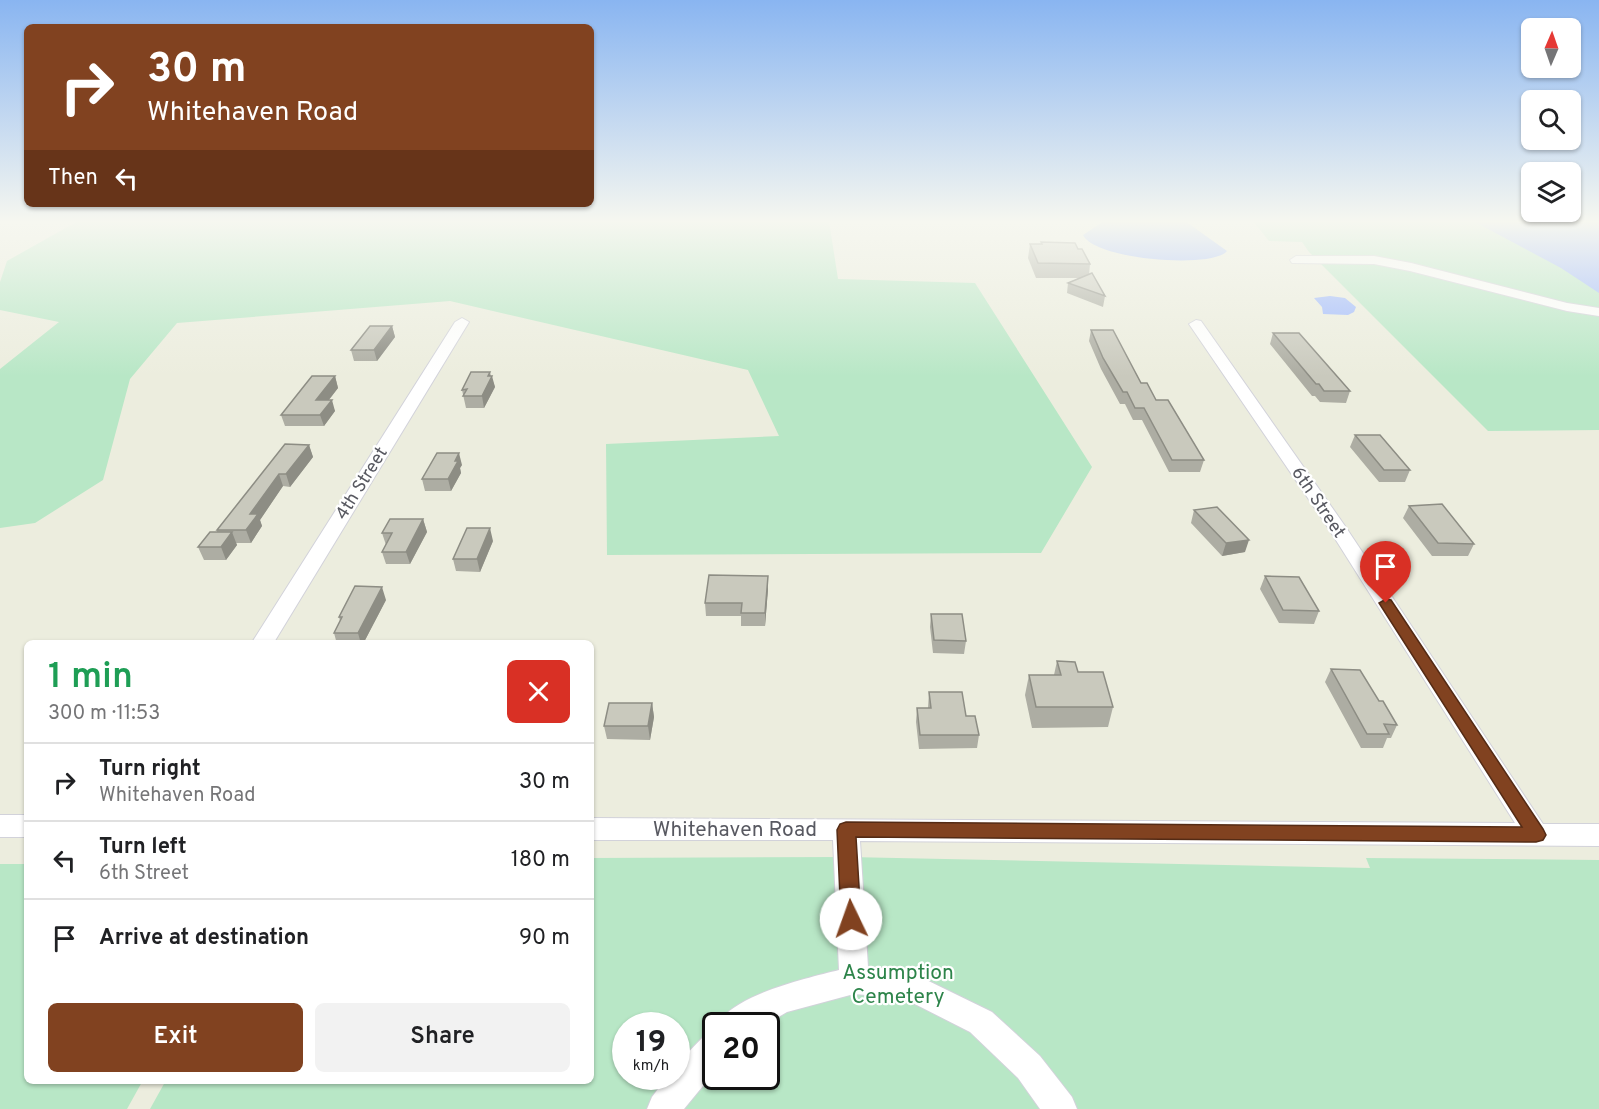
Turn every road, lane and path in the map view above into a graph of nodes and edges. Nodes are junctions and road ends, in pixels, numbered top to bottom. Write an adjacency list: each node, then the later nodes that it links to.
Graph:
1 (1434, 273): 2 (street)
2 (1599, 312)
3 (462, 322): 5 (street, 4th Street)
4 (1196, 324): 10 (street, 6th Street)
5 (263, 640)
6 (0, 826): 7 (street)
7 (24, 826)
8 (594, 829): 9 (street, Whitehaven Road)
9 (846, 830): 10 (street, Whitehaven Road); 12 (street)
10 (1536, 835): 11 (street, Whitehaven Road)
11 (1599, 835)
12 (854, 980): 13 (street); 16 (street)
13 (758, 1012)
14 (702, 1061): 15 (street)
15 (664, 1109)
16 (1060, 1109)

